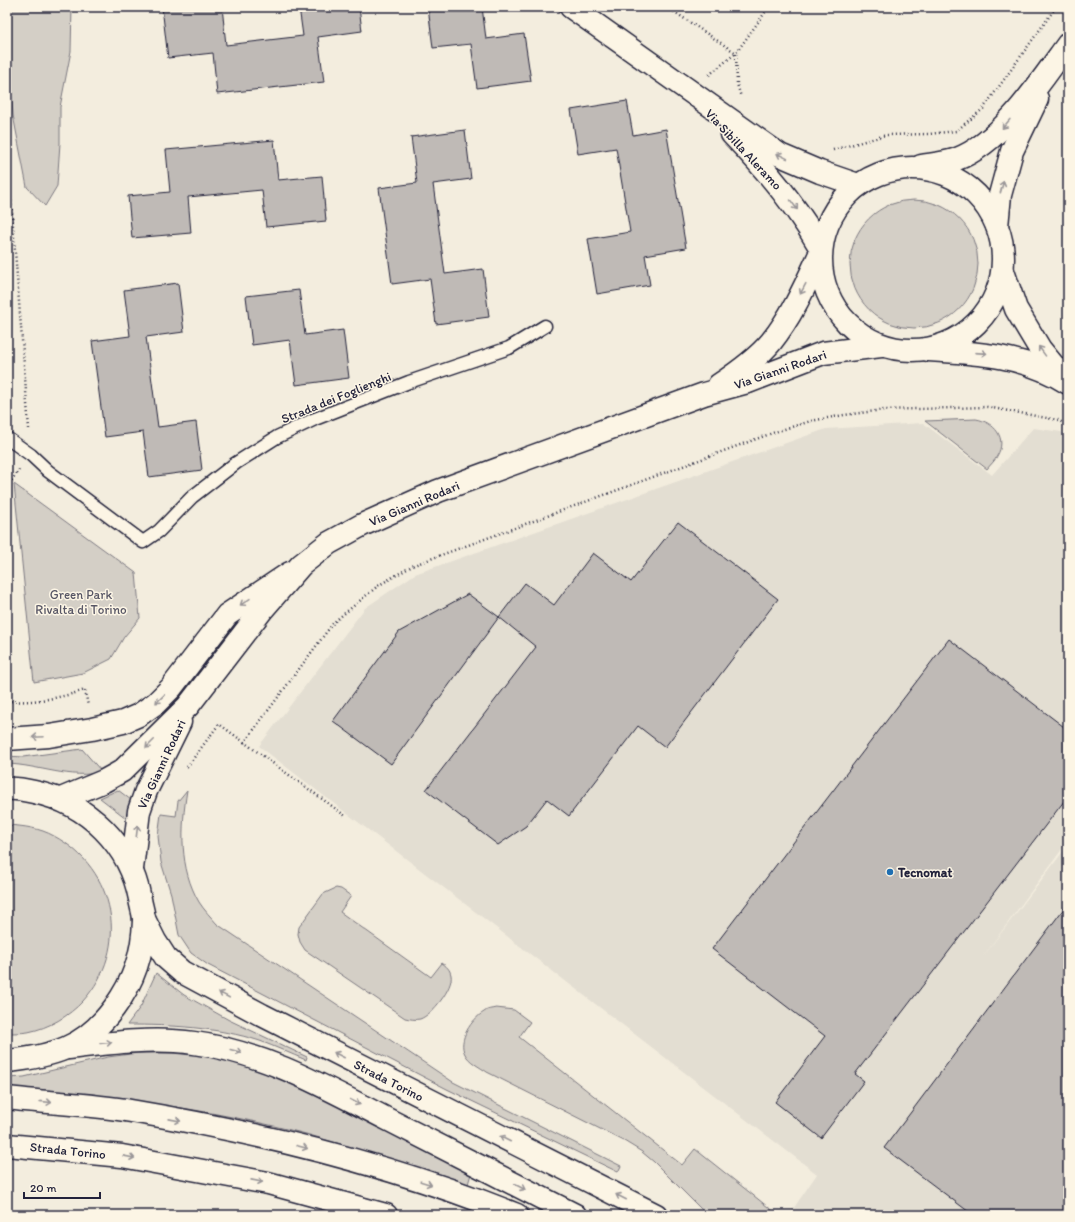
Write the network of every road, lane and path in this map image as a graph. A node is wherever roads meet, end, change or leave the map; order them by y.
1 (571, 7) edge
2 (667, 7) edge
3 (769, 7) edge
4 (1056, 7) edge
5 (1062, 52) edge
6 (736, 53) junction
7 (692, 94) junction
8 (743, 101) dead end
9 (827, 148) dead end
10 (7, 149) edge
11 (913, 168) junction
12 (858, 185) junction
13 (997, 226) junction
14 (820, 250) junction
15 (1003, 271) junction
16 (545, 326) dead end
17 (881, 346) junction
18 (928, 350) junction
19 (1067, 382) edge
20 (704, 394) junction
21 (1068, 426) edge
22 (7, 438) edge
23 (31, 455) junction
24 (301, 565) junction
25 (188, 706) junction
26 (7, 739) edge
27 (7, 789) edge
28 (61, 799) junction
29 (347, 818) dead end
30 (132, 869) junction
31 (144, 919) junction
32 (68, 1048) junction
33 (7, 1061) edge
34 (7, 1098) edge
35 (7, 1144) edge
36 (386, 1215) edge
37 (517, 1215) edge
38 (575, 1215) edge
39 (656, 1215) edge

1 - 7 street, Via Sibilla Aleramo
2 - 6 path
3 - 6 path
4 - 9 path
5 -> 11 street
13 -> 5 street
6 - 7 path
6 - 8 path
12 -> 7 street, Via Sibilla Aleramo
7 -> 14 street, Via Sibilla Aleramo
10 - 23 path
11 - 12 street
11 - 13 street
12 - 14 street
13 - 15 street
14 - 17 street
14 -> 20 street, Via Gianni Rodari
15 - 18 street
19 -> 15 street
16 - 23 lane, Strada dei Foglienghi
17 - 18 street
17 - 20 street, Via Gianni Rodari
18 -> 19 street
20 - 24 street, Via Gianni Rodari
21 - 29 path
22 - 23 lane, Strada dei Foglienghi
24 - 25 street, Via Gianni Rodari
24 -> 26 street
25 -> 28 street, Via Gianni Rodari
30 -> 25 street, Via Gianni Rodari
27 - 28 street
28 - 30 street
30 - 31 street
31 - 32 street
39 -> 31 street, Strada Torino
32 - 33 street
32 -> 38 street
34 -> 37 street
35 -> 36 street, Strada Torino

